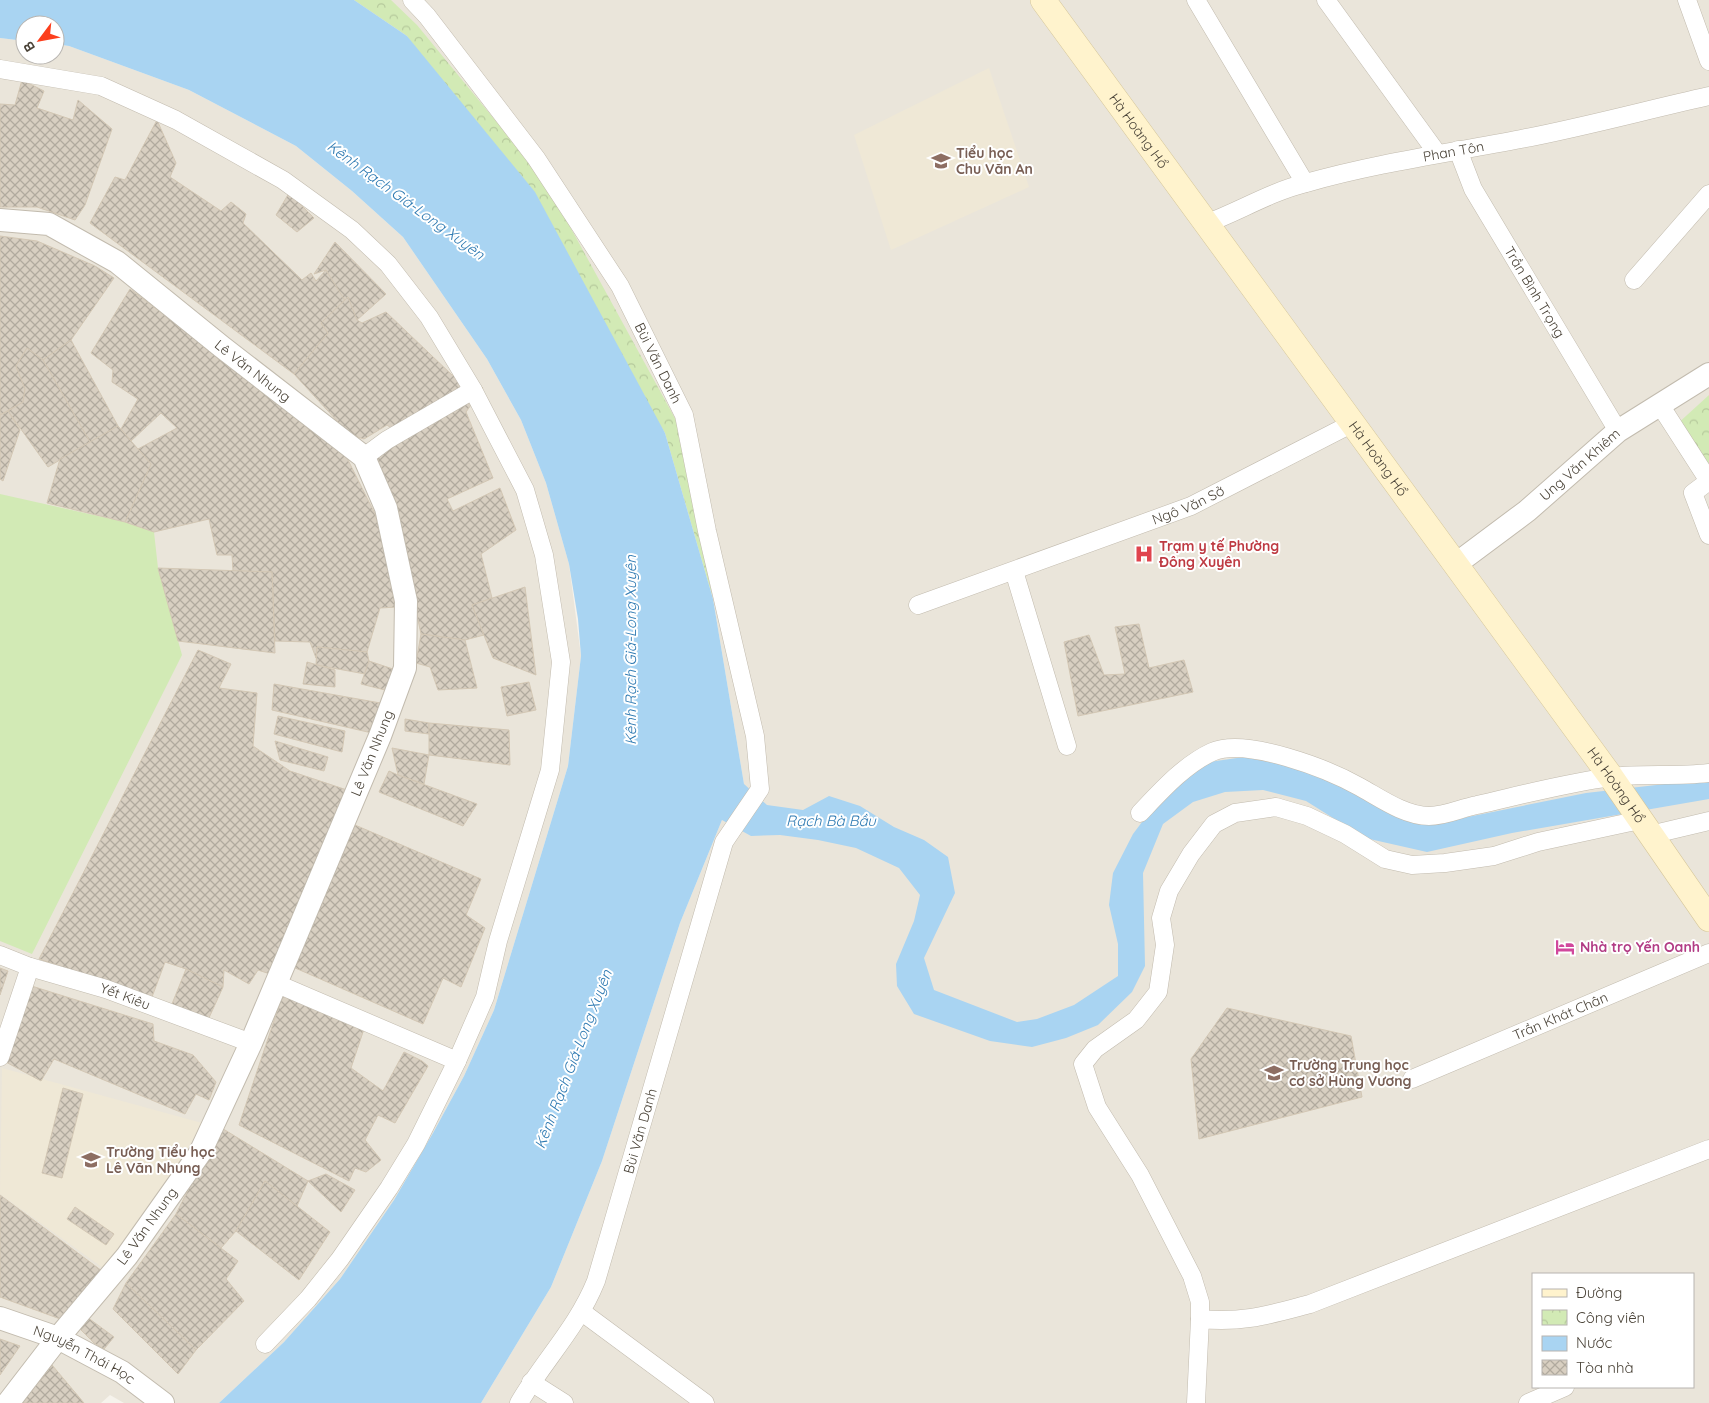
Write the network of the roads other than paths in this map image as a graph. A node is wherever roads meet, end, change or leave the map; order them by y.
1 (412, 0) edge
2 (1043, 0) edge
3 (1196, 0) edge
4 (1326, 0) edge
5 (1687, 0) edge
6 (1709, 61) edge
7 (0, 69) edge
8 (1709, 96) edge
9 (1458, 150) junction
10 (1437, 153) junction
11 (1306, 183) junction
12 (1709, 194) edge
13 (0, 220) edge
14 (1205, 224) junction
15 (1634, 280) dead end
16 (1709, 374) edge
17 (473, 390) junction
18 (1660, 405) junction
19 (1353, 423) junction
20 (1618, 431) junction
21 (364, 457) junction
22 (1709, 481) edge
23 (1709, 535) edge
24 (1456, 564) junction
25 (1014, 571) junction
26 (918, 605) dead end
27 (1067, 746) dead end
28 (1709, 773) edge
29 (1613, 779) junction
30 (1140, 813) dead end
31 (1709, 821) edge
32 (1643, 824) junction
33 (1709, 919) edge
34 (1709, 954) edge
35 (0, 955) edge
36 (30, 967) junction
37 (275, 983) junction
38 (250, 1043) junction
39 (0, 1057) edge
40 (457, 1061) junction
41 (1412, 1079) dead end
42 (1709, 1149) edge
43 (580, 1316) junction
44 (0, 1318) edge
45 (1200, 1319) junction
46 (58, 1338) junction
47 (265, 1344) dead end
48 (533, 1380) junction
49 (1562, 1388) edge
50 (8, 1403) edge
51 (163, 1403) edge
52 (520, 1403) edge
53 (564, 1403) edge
54 (705, 1403) edge
55 (1196, 1403) edge
56 (1528, 1403) edge

1 - 43 street, Bùi Văn Danh
2 - 14 main road, Hà Hoàng Hổ
3 - 11 street
4 - 10 street
5 - 6 street
7 - 17 street
8 - 9 street, Phan Tôn
9 - 10 street, Phan Tôn
9 - 20 street, Trần Bình Trọng
10 - 11 street, Phan Tôn
11 - 14 street, Phan Tôn
12 - 15 street
13 - 21 street, Lê Văn Nhung
14 - 19 main road, Hà Hoàng Hổ
16 - 18 street, Ung Văn Khiêm
17 - 21 street
17 - 40 street
18 - 20 street, Ung Văn Khiêm
18 - 22 street
19 - 24 main road, Hà Hoàng Hổ
19 - 25 street, Ngô Văn Sở
20 - 24 street, Ung Văn Khiêm
21 - 37 street, Lê Văn Nhung
22 - 23 street
24 - 29 main road, Hà Hoàng Hổ
25 - 26 street, Ngô Văn Sở
25 - 27 street
28 - 29 street
29 - 30 street
29 - 32 main road, Hà Hoàng Hổ
31 - 32 street
32 - 33 main road, Hà Hoàng Hổ
32 - 45 street
34 - 41 street, Trần Khát Chân
35 - 36 street, Yết Kiêu
36 - 38 street, Yết Kiêu
36 - 39 street
37 - 38 street, Lê Văn Nhung
37 - 40 street
38 - 46 street, Lê Văn Nhung
40 - 47 street
42 - 45 street
43 - 48 street, Bùi Văn Danh
43 - 54 street
44 - 46 street, Nguyễn Thái Học
45 - 55 street
46 - 50 street, Lê Văn Nhung
46 - 51 street, Nguyễn Thái Học
48 - 52 street, Bùi Văn Danh
48 - 53 street
49 - 56 street

